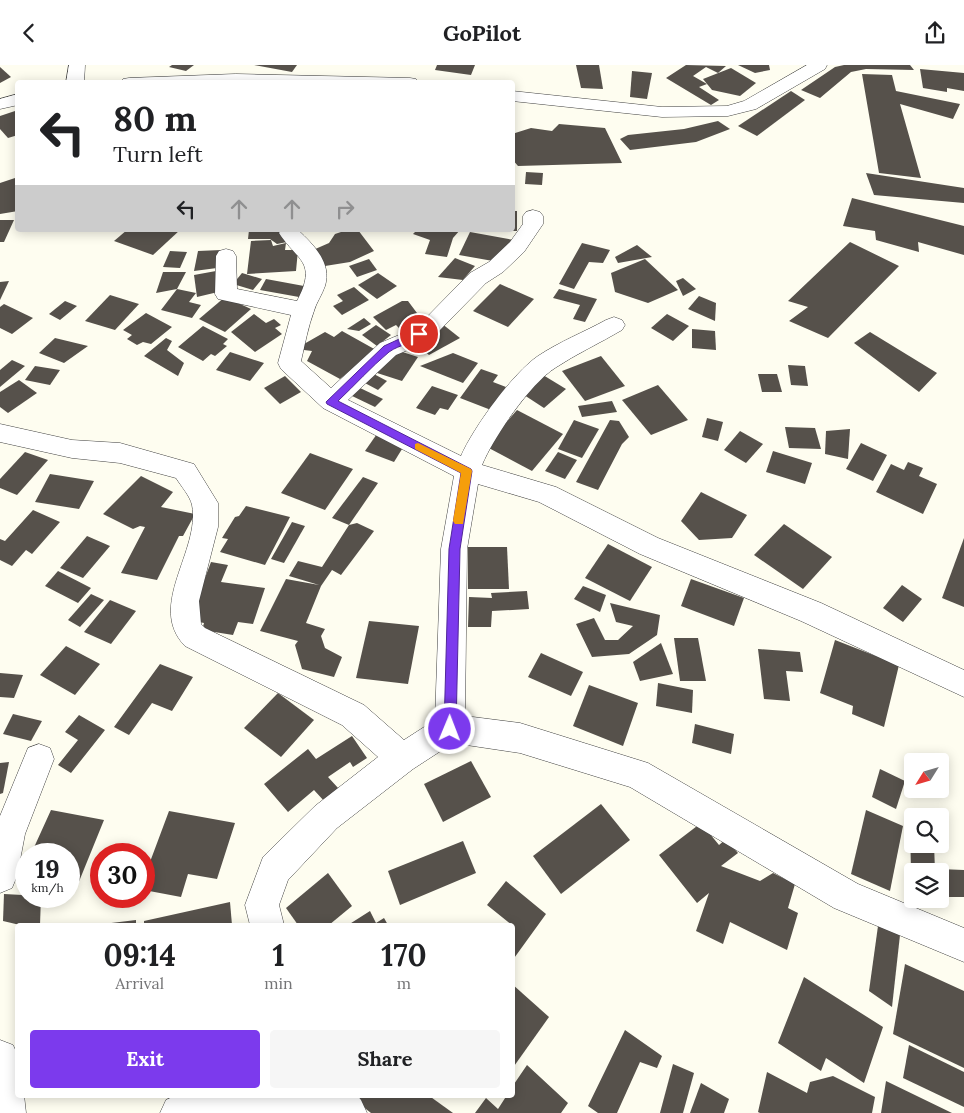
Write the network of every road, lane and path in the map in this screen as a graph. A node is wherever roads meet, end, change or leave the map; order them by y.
1 (77, 65) edge
2 (247, 65) edge
3 (819, 65) edge
4 (236, 79) junction
5 (75, 80) edge
6 (209, 80) edge
7 (280, 80) edge
8 (515, 96) edge
9 (15, 100) edge
10 (0, 104) edge
11 (533, 215) dead end
12 (290, 233) dead end
13 (226, 256) dead end
14 (303, 310) junction
15 (614, 325) dead end
16 (330, 402) junction
17 (0, 433) edge
18 (467, 471) junction
19 (964, 684) edge
20 (450, 729) junction
21 (402, 758) junction
22 (39, 759) dead end
23 (0, 875) edge
24 (266, 923) edge
25 (964, 945) edge
26 (0, 1058) edge
27 (305, 1098) edge
28 (333, 1098) edge
29 (7, 1113) edge
30 (178, 1113) edge
31 (348, 1113) edge

1 - 5 street
2 - 4 street
3 - 8 street
4 - 6 street
4 - 7 street
9 - 10 street
11 - 16 street
12 - 14 street
13 - 14 street
14 - 16 street
15 - 18 street
16 - 18 street
17 - 21 street
18 - 19 street
18 - 20 street
20 - 21 street
20 - 25 street
21 - 24 street
22 - 23 street
26 - 29 street
27 - 30 street
28 - 31 street

